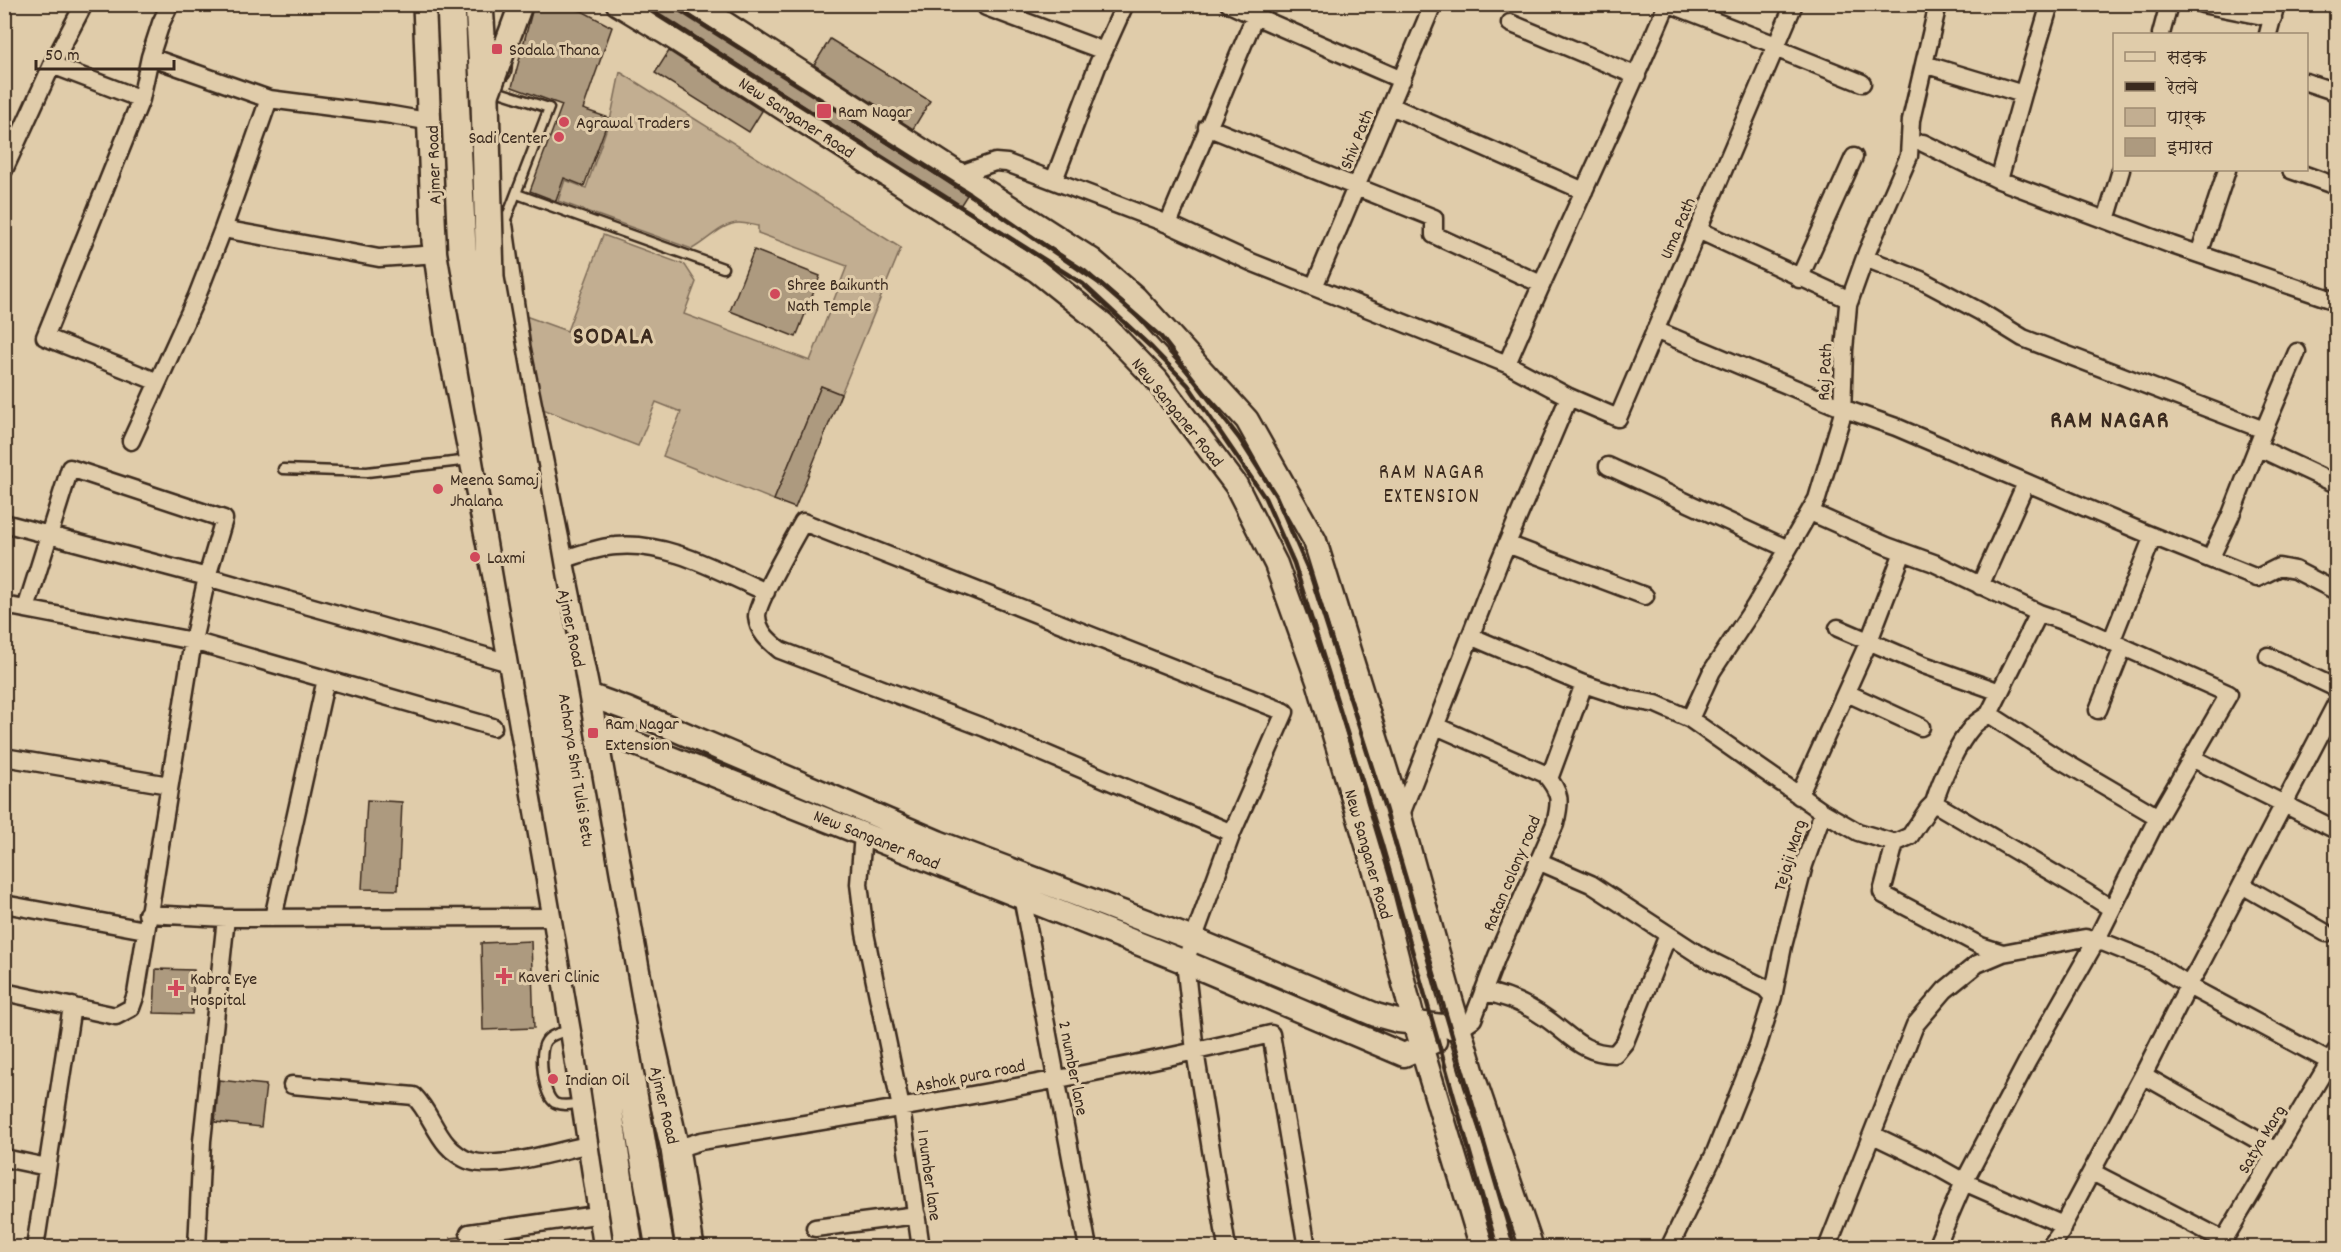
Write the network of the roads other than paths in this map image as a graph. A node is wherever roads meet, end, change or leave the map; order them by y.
1 (84, 4) edge
2 (170, 4) edge
3 (427, 4) edge
4 (451, 4) edge
5 (479, 4) edge
6 (499, 4) edge
7 (521, 4) edge
8 (618, 4) edge
9 (695, 4) edge
10 (1125, 4) edge
11 (1229, 4) edge
12 (1433, 4) edge
13 (1668, 4) edge
14 (1794, 4) edge
15 (1938, 4) edge
16 (2050, 4) edge
17 (2169, 4) edge
18 (2202, 4) edge
19 (987, 6) dead end
20 (1255, 16) junction
21 (2272, 19) edge
22 (1510, 23) dead end
23 (2161, 33) edge
24 (1776, 46) junction
25 (1104, 51) junction
26 (150, 57) junction
27 (1924, 64) junction
28 (52, 65) junction
29 (1637, 76) junction
30 (1402, 80) junction
31 (2308, 82) edge
32 (1862, 83) dead end
33 (2337, 92) edge
34 (2023, 94) junction
35 (491, 95) junction
36 (141, 99) junction
37 (269, 99) junction
38 (1391, 106) junction
39 (432, 122) junction
40 (1207, 127) junction
41 (1923, 143) dead end
42 (1854, 157) dead end
43 (4, 170) edge
44 (2121, 171) edge
45 (2227, 171) edge
46 (2294, 171) edge
47 (960, 174) junction
48 (1054, 180) junction
49 (1999, 180) junction
50 (1358, 186) junction
51 (2337, 186) edge
52 (1584, 191) junction
53 (516, 194) junction
54 (2106, 220) junction
55 (1168, 224) junction
56 (223, 229) junction
57 (1698, 230) junction
58 (499, 237) junction
59 (2199, 254) junction
60 (438, 255) junction
61 (1865, 258) junction
62 (723, 268) dead end
63 (1799, 279) junction
64 (1541, 284) junction
65 (1314, 288) junction
66 (1850, 300) junction
67 (2337, 301) edge
68 (1655, 330) junction
69 (2297, 352) dead end
70 (1507, 364) junction
71 (158, 382) junction
72 (1569, 397) junction
73 (1842, 408) junction
74 (2264, 430) junction
75 (131, 441) dead end
76 (2257, 447) junction
77 (474, 459) junction
78 (1608, 466) dead end
79 (283, 469) dead end
80 (2026, 483) junction
81 (2337, 484) edge
82 (1810, 512) junction
83 (4, 523) edge
84 (51, 534) junction
85 (2153, 536) junction
86 (1507, 544) junction
87 (1788, 549) junction
88 (1903, 552) junction
89 (2211, 559) junction
90 (558, 561) junction
91 (207, 577) junction
92 (1980, 586) junction
93 (2337, 591) edge
94 (766, 592) junction
95 (1645, 596) dead end
96 (4, 605) edge
97 (26, 609) junction
98 (2039, 612) junction
99 (1838, 628) dead end
100 (1470, 636) junction
101 (192, 641) junction
102 (1869, 641) junction
103 (2117, 644) junction
104 (2268, 656) dead end
105 (513, 664) junction
106 (326, 679) junction
107 (1584, 684) junction
108 (2337, 688) edge
109 (2000, 692) junction
110 (1846, 693) junction
111 (518, 694) junction
112 (586, 694) junction
113 (2337, 704) edge
114 (2098, 710) dead end
115 (1989, 714) junction
116 (1690, 719) junction
117 (1436, 726) junction
118 (493, 727) dead end
119 (1922, 727) dead end
120 (593, 733) junction
121 (525, 737) junction
122 (4, 757) edge
123 (2192, 758) junction
124 (1549, 779) junction
125 (169, 785) junction
126 (1799, 796) junction
127 (1934, 803) junction
128 (2284, 806) junction
129 (1823, 812) junction
130 (1400, 817) junction
131 (2158, 817) junction
132 (2337, 830) edge
133 (1232, 833) junction
134 (863, 834) junction
135 (1895, 843) junction
136 (1538, 861) junction
137 (2242, 885) junction
138 (1022, 896) junction
139 (4, 904) edge
140 (2112, 909) junction
141 (557, 917) junction
142 (226, 918) junction
143 (273, 918) junction
144 (146, 922) junction
145 (2326, 933) dead end
146 (1668, 935) junction
147 (1193, 939) junction
148 (2096, 940) junction
149 (2003, 953) junction
150 (1185, 962) junction
151 (2188, 984) junction
152 (4, 992) edge
153 (1483, 992) junction
154 (1773, 997) junction
155 (72, 1006) junction
156 (1414, 1023) junction
157 (1460, 1028) junction
158 (575, 1029) junction
159 (1421, 1047) junction
160 (1195, 1051) junction
161 (2334, 1059) edge
162 (2143, 1075) junction
163 (1056, 1078) junction
164 (292, 1085) dead end
165 (586, 1102) junction
166 (901, 1108) junction
167 (1873, 1135) junction
168 (592, 1144) junction
169 (675, 1149) junction
170 (2277, 1151) junction
171 (4, 1158) edge
172 (47, 1167) junction
173 (2092, 1172) junction
174 (1964, 1182) junction
175 (603, 1214) junction
176 (917, 1215) junction
177 (2063, 1225) junction
178 (815, 1228) dead end
179 (469, 1233) dead end
180 (1939, 1240) dead end
181 (2222, 1244) edge
182 (35, 1248) edge
183 (197, 1248) edge
184 (608, 1248) edge
185 (629, 1248) edge
186 (660, 1248) edge
187 (690, 1248) edge
188 (921, 1248) edge
189 (1088, 1248) edge
190 (1227, 1248) edge
191 (1307, 1248) edge
192 (1482, 1248) edge
193 (1532, 1248) edge
194 (1669, 1248) edge
195 (1827, 1248) edge
196 (2049, 1248) edge

1 - 28 street
2 - 26 street
3 - 39 highway, Ajmer Road
4 - 185 highway, Acharya Shri Tulsi Setu, bridge
5 - 35 highway, Acharya Shri Tulsi Setu, bridge
6 - 35 highway, Ajmer Road
7 - 35 main road, bridge
8 - 156 main road, New Sanganer Road
9 - 47 main road
10 - 25 street
11 - 20 street
12 - 30 street, Shiv Path
13 - 24 street
13 - 29 street
14 - 24 street, Uma Path
15 - 27 street, Raj Path
16 - 34 street
17 - 23 street
18 - 21 street
19 - 25 street
20 - 30 street
20 - 40 street
22 - 29 street
24 - 32 street
24 - 57 street, Uma Path
25 - 48 street
26 - 36 street
26 - 37 street
27 - 34 street
27 - 61 street, Raj Path
28 - 36 street
28 - 43 street
29 - 52 street
30 - 38 street, Shiv Path
31 - 33 street
34 - 49 street
35 - 53 lane
35 - 58 highway, Ajmer Road
35 - 186 highway, Acharya Shri Tulsi Setu, bridge
36 - 71 street
37 - 39 street
37 - 56 street
38 - 50 street, Shiv Path
38 - 52 street
39 - 60 highway, Ajmer Road
40 - 50 street
40 - 55 street
41 - 49 street
42 - 63 street
44 - 54 street
45 - 59 street
46 - 51 street
47 - 48 street
47 - 130 main road
48 - 55 street
49 - 54 street
50 - 64 street
50 - 65 street, Shiv Path
52 - 64 street
53 - 58 lane
53 - 62 lane
54 - 59 street
55 - 65 street
56 - 60 street
56 - 71 street
57 - 63 street
57 - 68 street, Uma Path
58 - 90 highway, Ajmer Road
59 - 67 street
60 - 77 highway, Ajmer Road
61 - 66 street, Raj Path
61 - 74 street
63 - 66 street
64 - 70 street
65 - 70 street
66 - 73 street, Raj Path
68 - 72 street, Uma Path
68 - 73 street
69 - 74 street
70 - 72 street
71 - 75 street
72 - 86 street
73 - 80 street
73 - 82 street, Raj Path
74 - 76 street
76 - 81 street
76 - 89 street
77 - 79 lane
77 - 105 highway, Ajmer Road
78 - 87 street
80 - 85 street
80 - 92 street
82 - 87 street, Raj Path
82 - 88 street
83 - 84 street
84 - 91 street
84 - 91 street
84 - 97 street
85 - 89 street
85 - 103 street
86 - 95 street
86 - 100 street
87 - 116 street, Raj Path
88 - 92 street
88 - 102 street
89 - 93 street
90 - 94 street
90 - 112 highway, Ajmer Road
91 - 101 street
91 - 105 street
92 - 98 street
94 - 133 street
94 - 133 street
96 - 97 street
97 - 101 street
98 - 103 street
98 - 109 street
99 - 102 street
100 - 107 street, Tejaji Marg
100 - 117 street
101 - 106 street
101 - 125 street
102 - 109 street
102 - 110 street
103 - 114 street
103 - 123 street
104 - 108 street
105 - 111 highway, Ajmer Road
106 - 118 street
106 - 143 street
107 - 116 street, Tejaji Marg
107 - 124 street
109 - 115 street
110 - 119 street
110 - 126 street
111 - 112 main road, New Sanganer Road
111 - 121 highway, Ajmer Road
112 - 120 highway, Ajmer Road
112 - 147 main road, New Sanganer Road
113 - 128 street
115 - 127 street
115 - 131 street
116 - 126 street, Tejaji Marg
117 - 124 street
117 - 130 street
120 - 121 main road, New Sanganer Road
120 - 134 main road, New Sanganer Road
120 - 169 highway, Ajmer Road
121 - 141 highway, Ajmer Road
122 - 125 street
123 - 128 street
123 - 131 street
124 - 136 street, Ratan colony road
125 - 144 street
126 - 129 street, Tejaji Marg
127 - 135 street
127 - 140 street
128 - 132 street
128 - 137 street
129 - 135 street
129 - 154 street, Tejaji Marg
130 - 157 main road
131 - 140 street
133 - 147 street
134 - 138 main road, New Sanganer Road
134 - 166 street, 1 number lane
135 - 149 street
136 - 146 street
136 - 153 street, Ratan colony road
137 - 145 street
137 - 151 street
138 - 150 main road, New Sanganer Road
138 - 163 street, 2 number lane
139 - 144 street
140 - 148 street
141 - 143 street
141 - 158 highway, Ajmer Road
142 - 143 street
142 - 144 street
142 - 183 street
144 - 155 street
146 - 153 street
146 - 154 street
147 - 150 street
147 - 156 main road, New Sanganer Road
148 - 149 street
148 - 151 street
148 - 174 street
149 - 167 street
150 - 159 main road, New Sanganer Road
150 - 160 street
151 - 161 street
151 - 162 street
152 - 155 street
153 - 157 street, Ratan colony road
154 - 194 street, Tejaji Marg
155 - 172 street
156 - 157 main road, New Sanganer Road
156 - 159 main road, New Sanganer Road
157 - 159 main road, New Sanganer Road
157 - 193 main road
158 - 165 highway, Ajmer Road
158 - 165 lane
159 - 192 main road, New Sanganer Road
160 - 163 street, Ashok pura road
160 - 190 street
160 - 191 street, Ashok pura road
161 - 170 street, Satya Marg
162 - 170 street
162 - 173 street
163 - 166 street, Ashok pura road
163 - 189 street, 2 number lane
164 - 168 street
165 - 168 highway, Ajmer Road
166 - 169 street, Ashok pura road
166 - 176 street, 1 number lane
167 - 174 street
167 - 195 street
168 - 175 highway, Ajmer Road
169 - 187 highway, Ajmer Road
170 - 181 street, Satya Marg
171 - 172 street
172 - 182 street
173 - 177 street
173 - 181 street
174 - 177 street
174 - 180 street
175 - 179 street
175 - 184 highway, Ajmer Road
176 - 178 street
176 - 188 street, 1 number lane
177 - 196 street

